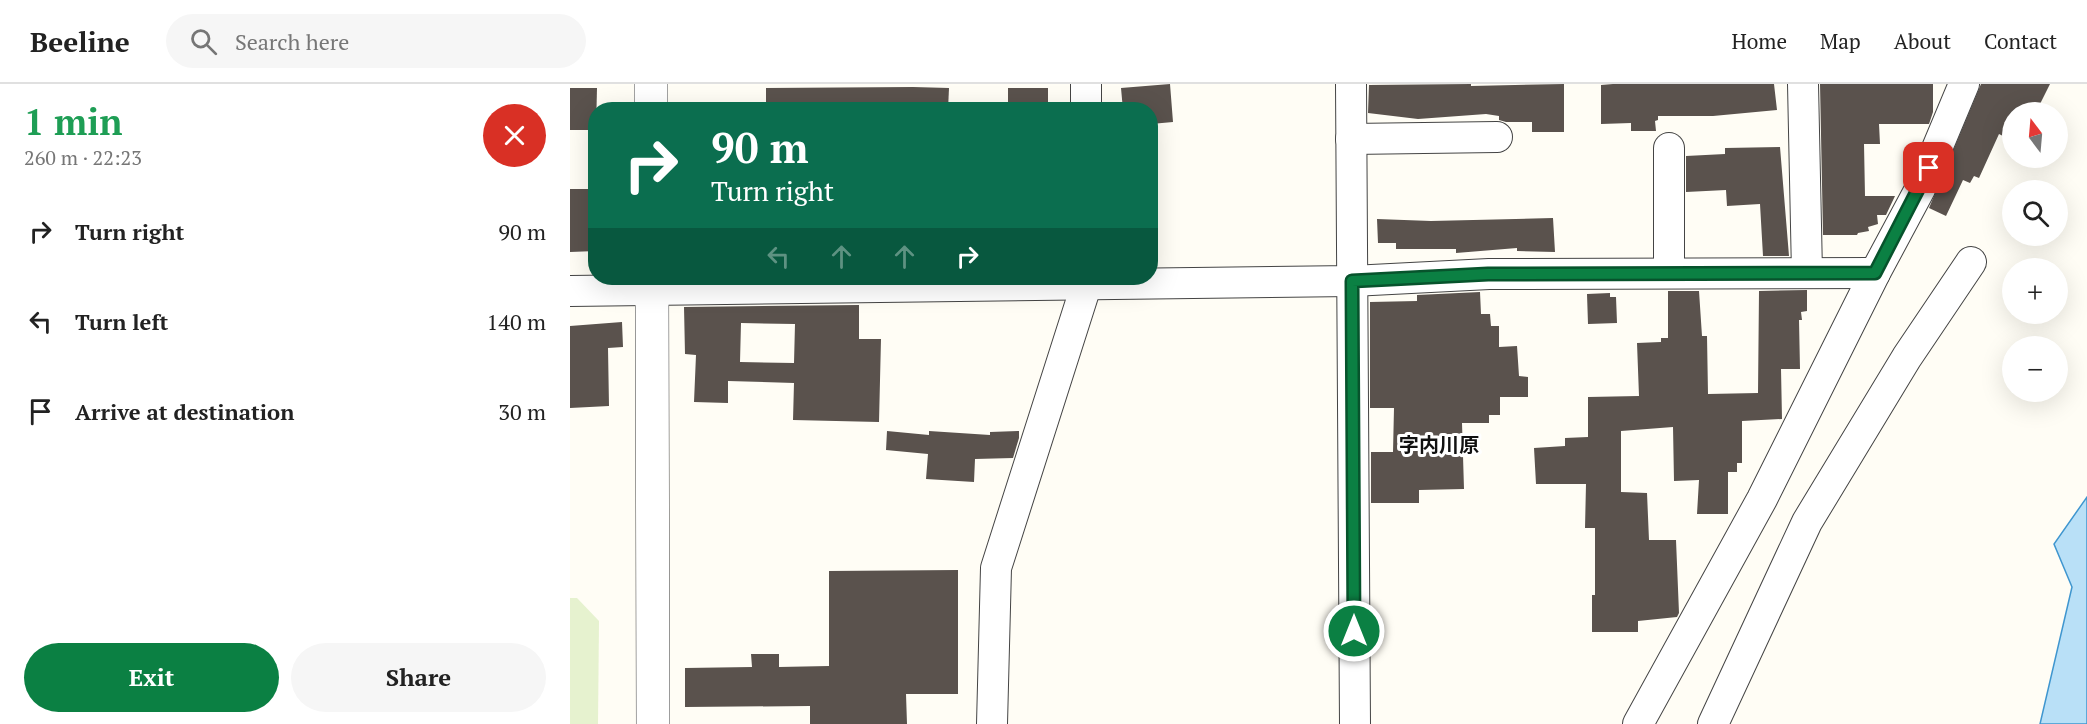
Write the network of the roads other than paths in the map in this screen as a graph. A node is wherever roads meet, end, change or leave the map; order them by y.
1 (651, 84) edge
2 (1086, 84) edge
3 (1351, 84) edge
4 (1803, 84) edge
5 (1964, 84) edge
6 (651, 102) edge
7 (1086, 102) edge
8 (1497, 137) dead end
9 (1351, 139) junction
10 (1670, 148) dead end
11 (1971, 262) dead end
12 (1669, 272) junction
13 (1806, 273) junction
14 (1875, 273) junction
15 (1352, 281) junction
16 (1158, 282) edge
17 (641, 285) edge
18 (653, 285) edge
19 (1085, 285) edge
20 (570, 291) edge
21 (653, 724) edge
22 (992, 724) edge
23 (1355, 724) edge
24 (1638, 724) edge
25 (1713, 724) edge

1 - 6 street
2 - 7 street
3 - 9 street
4 - 13 street
5 - 14 street
8 - 9 street
9 - 15 street
10 - 12 street
11 - 25 street
12 - 13 street
12 - 15 street
13 - 14 street
14 - 24 street
15 - 16 street
15 - 23 street
17 - 20 street
18 - 21 street
19 - 22 street

